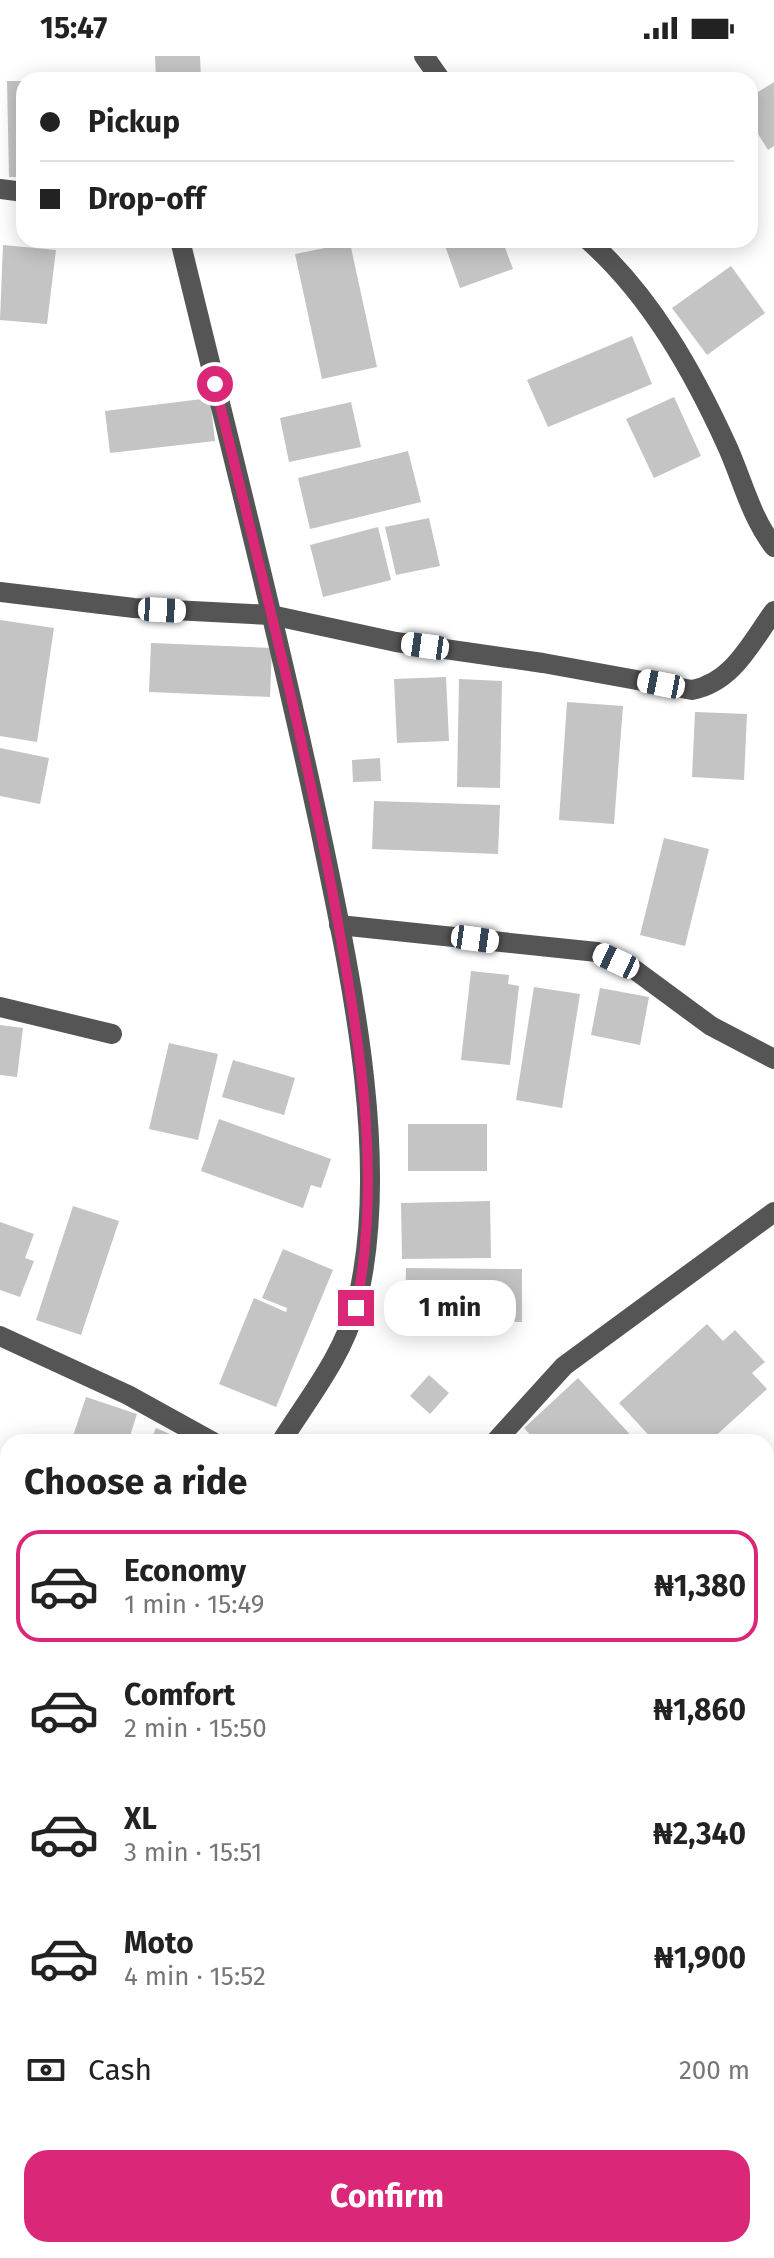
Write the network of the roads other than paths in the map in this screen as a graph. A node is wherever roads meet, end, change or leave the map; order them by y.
1 (182, 248) edge
2 (595, 248) edge
3 (774, 547) edge
4 (0, 592) edge
5 (774, 611) edge
6 (271, 615) junction
7 (339, 925) junction
8 (0, 1007) edge
9 (112, 1034) dead end
10 (774, 1059) edge
11 (774, 1212) edge
12 (0, 1336) edge
13 (199, 1434) edge
14 (286, 1434) edge
15 (502, 1434) edge

1 - 6 street
2 - 3 street
4 - 6 street
5 - 6 street
6 - 7 street
7 - 10 street
7 - 14 street
8 - 9 street
11 - 15 street
12 - 13 street

